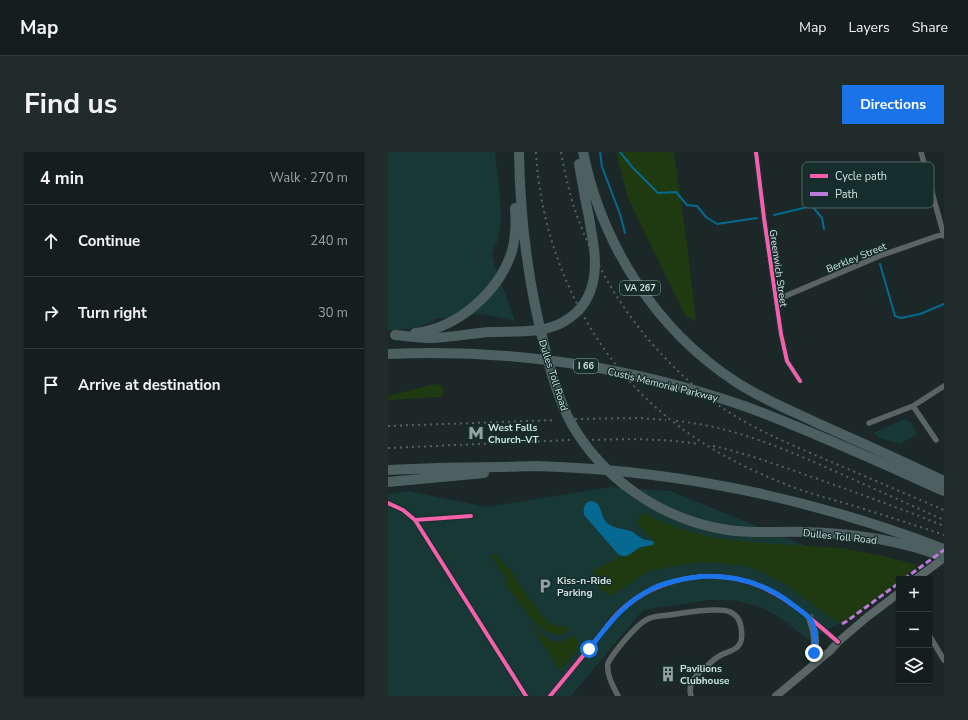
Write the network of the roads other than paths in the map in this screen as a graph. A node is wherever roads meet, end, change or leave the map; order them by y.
1 (519, 152) edge
2 (577, 152) edge
3 (583, 152) edge
4 (756, 152) edge
5 (921, 152) edge
6 (924, 162) edge
7 (519, 163) junction
8 (934, 199) edge
9 (944, 236) edge
10 (776, 300) junction
11 (388, 354) edge
12 (800, 381) dead end
13 (944, 386) edge
14 (913, 406) junction
15 (869, 423) dead end
16 (936, 440) dead end
17 (388, 470) edge
18 (604, 470) junction
19 (944, 481) edge
20 (388, 482) edge
21 (944, 491) edge
22 (944, 549) edge
23 (944, 558) edge
24 (920, 576) edge
25 (896, 596) edge
26 (810, 618) junction
27 (932, 640) edge
28 (838, 642) junction
29 (944, 660) edge
30 (814, 664) junction
31 (550, 696) edge
32 (618, 696) edge
33 (691, 696) edge
34 (776, 696) edge

1 - 7 highway, Dulles Toll Road
2 - 7 highway
3 - 19 highway, VA 267
4 - 10 street, Greenwich Street
5 - 6 street
7 - 23 highway, Dulles Toll Road
8 - 9 street
9 - 10 street, Berkley Street
10 - 12 street, Greenwich Street
11 - 21 highway, Custis Memorial Parkway / I 66
13 - 14 street
14 - 15 street
14 - 16 street
17 - 18 highway
18 - 20 highway
18 - 22 highway
23 - 24 main road
25 - 28 main road
26 - 28 street
26 - 30 main road
26 - 31 street
27 - 29 street
28 - 30 main road
30 - 34 main road
32 - 33 street

